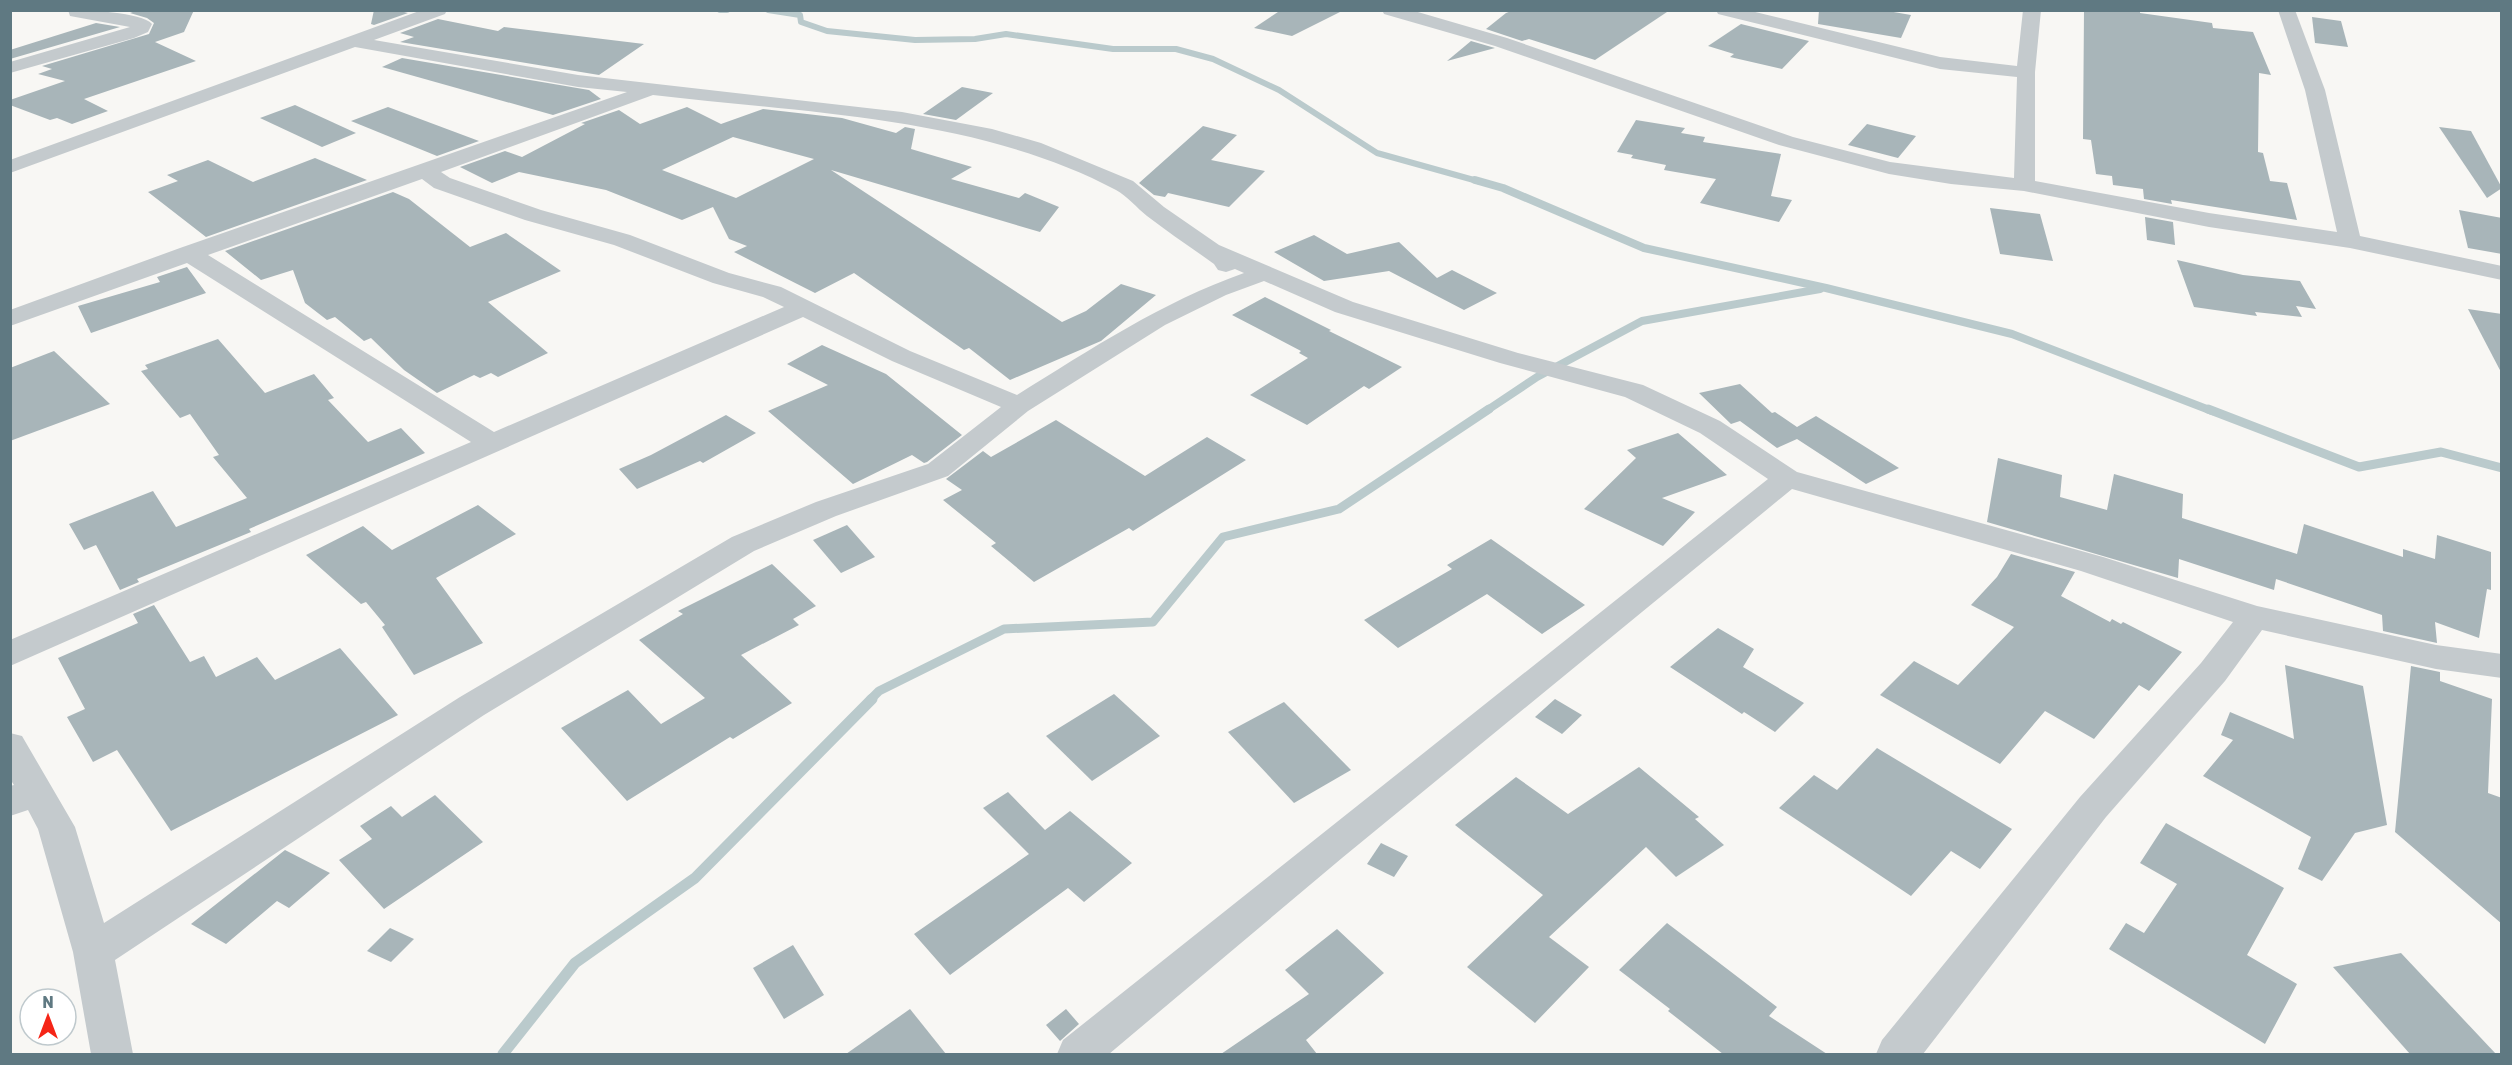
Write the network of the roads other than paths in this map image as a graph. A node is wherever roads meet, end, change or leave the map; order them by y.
1 (439, 10) edge
2 (1390, 10) edge
3 (1724, 10) edge
4 (2032, 10) edge
5 (2286, 10) edge
6 (76, 12) edge
7 (357, 42) junction
8 (10, 68) edge
9 (2026, 72) junction
10 (652, 89) junction
11 (10, 167) edge
12 (426, 172) junction
13 (2024, 185) junction
14 (2350, 241) junction
15 (1214, 250) junction
16 (189, 253) junction
17 (1265, 273) junction
18 (2502, 273) edge
19 (1218, 290) junction
20 (801, 305) junction
21 (10, 319) edge
22 (1019, 405) junction
23 (490, 442) junction
24 (1787, 478) junction
25 (2254, 617) junction
26 (10, 654) edge
27 (2502, 666) edge
28 (10, 746) edge
29 (24, 797) edge
30 (93, 952) junction
31 (112, 1054) edge
32 (1078, 1054) edge
33 (1897, 1054) edge

1 - 7 street
2 - 13 street
3 - 9 street
4 - 9 street
5 - 14 street
6 - 8 street
7 - 10 street
7 - 11 street
9 - 13 street
10 - 12 street
10 - 15 street
12 - 16 street
12 - 20 street
13 - 14 street
14 - 18 street
15 - 17 street
15 - 19 street
16 - 21 street
16 - 23 street
17 - 19 street
17 - 24 street
19 - 22 street
20 - 22 street
20 - 23 street
22 - 30 street
23 - 26 street
24 - 25 street
24 - 32 street
25 - 27 street
25 - 33 street
28 - 29 street
29 - 30 street
30 - 31 street

